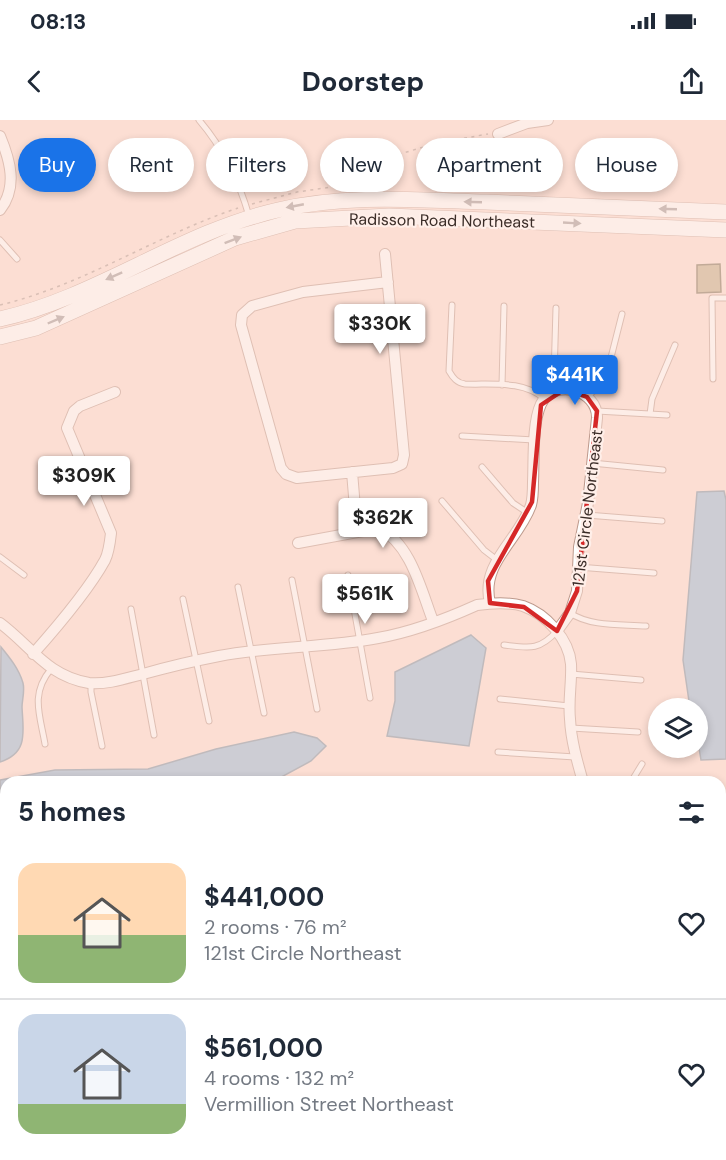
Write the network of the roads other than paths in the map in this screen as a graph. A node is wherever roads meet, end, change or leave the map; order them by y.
1 (199, 120) edge
2 (548, 120) edge
3 (498, 134) dead end
4 (0, 136) edge
5 (0, 210) edge
6 (726, 212) edge
7 (249, 218) junction
8 (726, 230) edge
9 (0, 240) edge
10 (385, 254) dead end
11 (17, 259) dead end
12 (387, 282) junction
13 (726, 298) edge
14 (452, 305) dead end
15 (504, 306) dead end
16 (556, 308) dead end
17 (622, 314) dead end
18 (0, 319) edge
19 (0, 337) edge
20 (675, 345) dead end
21 (713, 379) dead end
22 (502, 385) junction
23 (558, 390) junction
24 (115, 392) dead end
25 (587, 397) junction
26 (544, 399) junction
27 (597, 411) junction
28 (650, 414) junction
29 (667, 415) dead end
30 (462, 436) dead end
31 (536, 440) junction
32 (592, 463) junction
33 (482, 467) dead end
34 (663, 470) dead end
35 (352, 472) junction
36 (442, 501) dead end
37 (528, 513) junction
38 (586, 515) junction
39 (662, 521) dead end
40 (357, 532) junction
41 (298, 543) dead end
42 (0, 557) edge
43 (497, 560) junction
44 (578, 567) junction
45 (654, 573) dead end
46 (24, 575) dead end
47 (348, 575) dead end
48 (292, 580) dead end
49 (238, 587) dead end
50 (183, 599) dead end
51 (490, 603) junction
52 (131, 609) dead end
53 (570, 613) junction
54 (433, 621) junction
55 (0, 622) edge
56 (646, 626) dead end
57 (557, 631) junction
58 (360, 640) junction
59 (305, 645) junction
60 (504, 645) dead end
61 (251, 650) junction
62 (33, 654) junction
63 (196, 660) junction
64 (51, 669) junction
65 (143, 674) junction
66 (571, 674) junction
67 (641, 680) dead end
68 (91, 683) junction
69 (370, 698) dead end
70 (500, 699) dead end
71 (569, 706) junction
72 (317, 709) dead end
73 (264, 713) dead end
74 (209, 721) dead end
75 (571, 728) junction
76 (638, 732) dead end
77 (154, 735) dead end
78 (45, 744) dead end
79 (102, 746) dead end
80 (498, 752) dead end
81 (575, 757) junction
82 (642, 764) dead end
83 (581, 776) edge
84 (635, 776) edge

1 - 7 lane
2 - 3 street
4 - 5 street
6 -> 7 main road, Radisson Road Northeast
7 -> 18 main road, Radisson Road Northeast
19 -> 8 main road, Radisson Road Northeast
9 - 11 lane
10 - 12 street
12 - 35 street
12 - 35 street
13 - 21 lane
14 - 22 lane
15 - 22 lane
16 - 23 lane
17 - 25 lane
20 - 28 lane
22 - 26 lane
23 - 25 street
23 - 26 street
24 - 62 street
25 - 27 street, 121st Circle Northeast
26 - 31 street
27 - 28 lane
27 - 32 street, 121st Circle Northeast
28 - 29 lane
30 - 31 lane
31 - 37 street
32 - 34 lane
32 - 38 street, 121st Circle Northeast
33 - 37 lane
35 - 40 street
36 - 43 lane
37 - 43 street
38 - 39 lane
38 - 44 street, 121st Circle Northeast
40 - 41 street
40 - 54 street
42 - 46 lane
43 - 51 street
44 - 45 lane
44 - 53 street, 121st Circle Northeast
47 - 58 lane
48 - 59 lane
49 - 61 lane
50 - 63 lane
51 - 54 street
51 - 57 street
52 - 65 lane
53 - 56 lane
53 - 57 street, 121st Circle Northeast
54 - 58 street
55 - 62 street
57 - 60 lane
57 - 66 street
58 - 59 street
58 - 69 lane
59 - 61 street
59 - 72 lane
61 - 63 street
61 - 73 lane
62 - 64 street
63 - 65 street
63 - 74 lane
64 - 68 street
64 - 78 lane
65 - 68 street
65 - 77 lane
66 - 67 lane
66 - 71 street
68 - 79 lane
70 - 71 lane
71 - 75 street
75 - 76 lane
75 - 81 street
80 - 81 lane
81 - 83 street
82 - 84 lane

